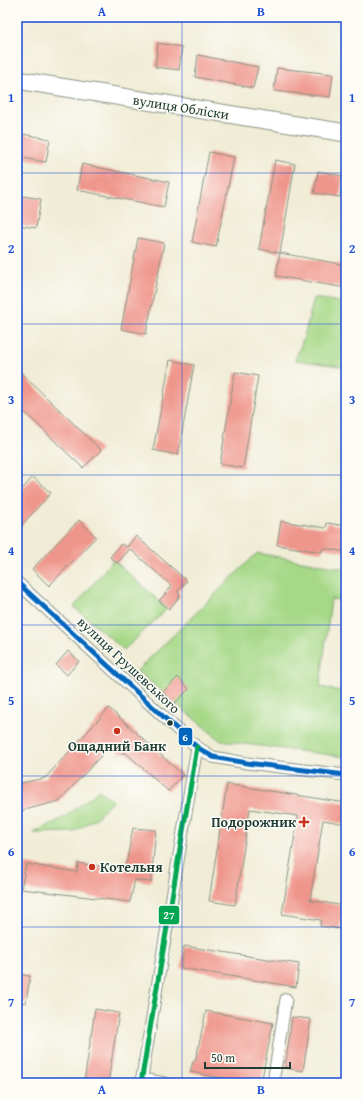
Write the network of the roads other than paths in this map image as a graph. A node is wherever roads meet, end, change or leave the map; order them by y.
1 (17, 80) edge
2 (346, 134) edge
3 (17, 582) edge
4 (197, 747) junction
5 (346, 776) edge
6 (286, 999) dead end
7 (141, 1081) edge
8 (165, 1083) edge
9 (273, 1083) edge

1 - 2 main road, вулиця Обліски
3 - 4 street, вулиця Грушевського
4 - 5 street, вулиця Грушевського
4 - 7 street
6 - 9 street
7 - 8 street

